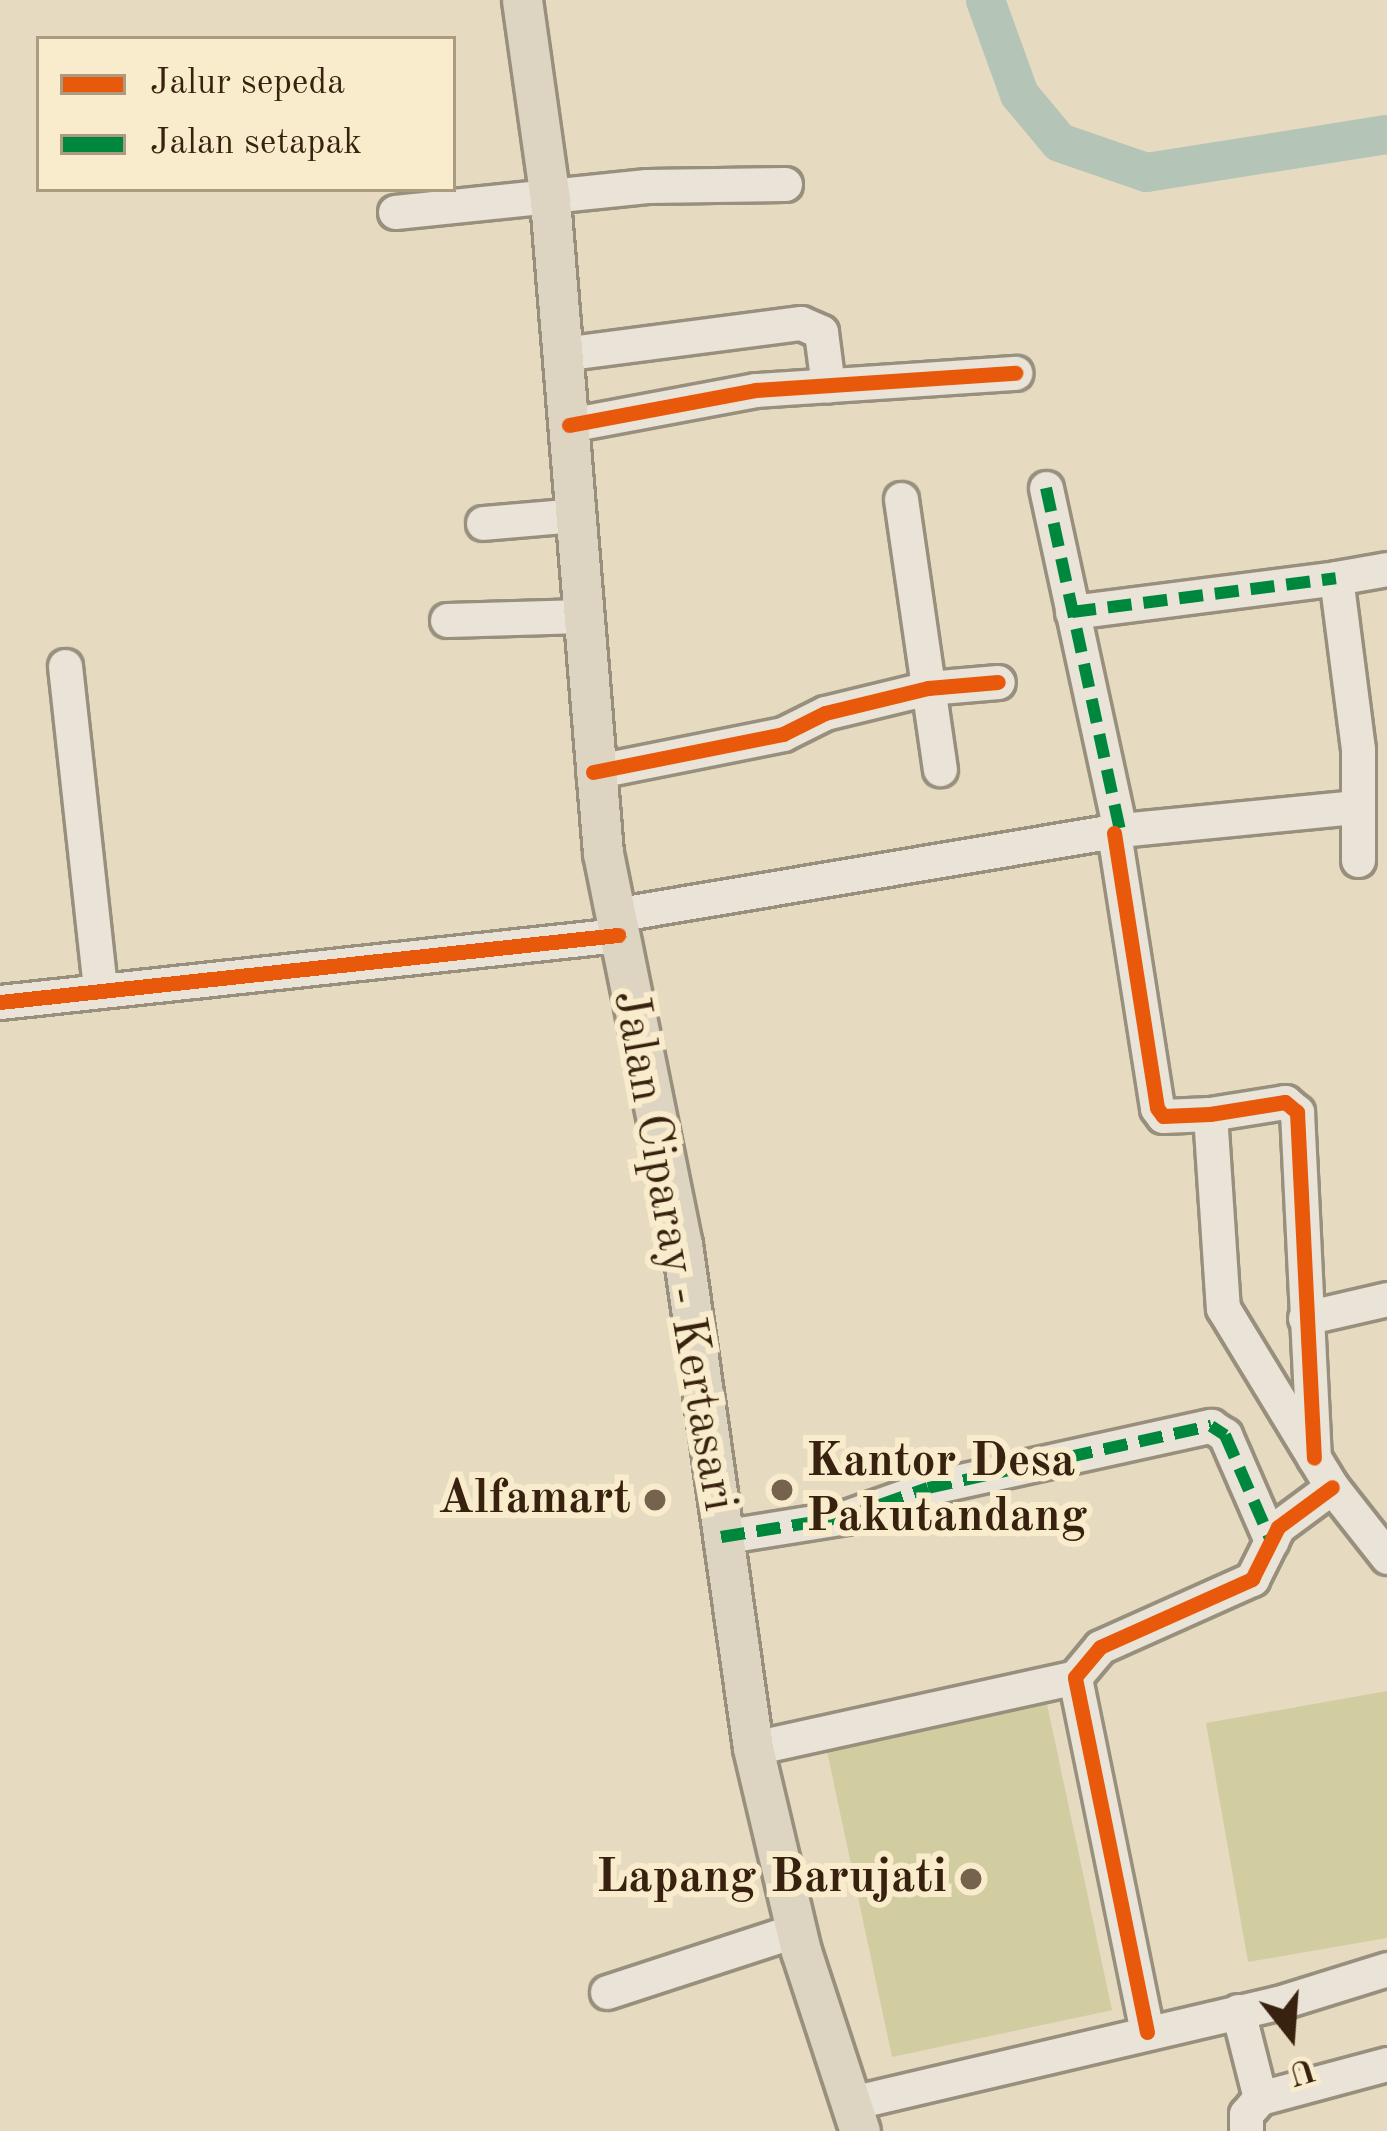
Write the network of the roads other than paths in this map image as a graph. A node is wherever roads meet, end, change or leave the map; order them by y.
1 (522, 0) edge
2 (785, 184) dead end
3 (550, 200) junction
4 (395, 212) dead end
5 (562, 354) junction
6 (1016, 374) dead end
7 (828, 386) junction
8 (568, 424) junction
9 (1046, 488) dead end
10 (901, 499) dead end
11 (576, 515) junction
12 (483, 523) dead end
13 (1387, 569) edge
14 (1336, 578) junction
15 (1072, 612) junction
16 (583, 616) junction
17 (448, 620) dead end
18 (65, 666) dead end
19 (998, 682) dead end
20 (928, 688) junction
21 (940, 769) dead end
22 (593, 772) junction
23 (1353, 807) junction
24 (1117, 832) junction
25 (1358, 860) dead end
26 (616, 925) junction
27 (100, 989) junction
28 (0, 1002) edge
29 (1210, 1114) junction
30 (1387, 1299) edge
31 (1305, 1318) junction
32 (1314, 1458) junction
33 (1332, 1487) junction
34 (721, 1538) junction
35 (1271, 1541) junction
36 (1387, 1557) edge
37 (1075, 1677) junction
38 (753, 1748) junction
39 (797, 1930) junction
40 (1387, 1969) edge
41 (607, 1992) dead end
42 (1238, 2012) junction
43 (1147, 2032) junction
44 (1387, 2065) edge
45 (1260, 2098) junction
46 (856, 2117) edge
47 (1246, 2131) edge

1 - 3 main road, Jalan Ciparay - Kertasari
2 - 3 street
3 - 4 street
3 - 5 main road, Jalan Ciparay - Kertasari
5 - 7 street
5 - 8 main road, Jalan Ciparay - Kertasari
6 - 7 street
7 - 8 street
8 - 11 main road, Jalan Ciparay - Kertasari
9 - 15 street
10 - 20 street
11 - 12 street
11 - 16 main road, Jalan Ciparay - Kertasari
13 - 14 street
14 - 15 street
14 - 23 street
15 - 24 street
16 - 17 street
16 - 22 main road, Jalan Ciparay - Kertasari
18 - 27 street
19 - 20 street
20 - 21 street
20 - 22 street
22 - 26 main road, Jalan Ciparay - Kertasari
23 - 24 street
23 - 25 street
24 - 26 street
24 - 29 street
26 - 27 street
26 - 34 main road, Jalan Ciparay - Kertasari
27 - 28 street
29 - 31 street
29 - 32 street
30 - 31 street
31 - 32 street
32 - 33 street
33 - 35 street
33 - 36 street
34 - 35 street
34 - 38 main road, Jalan Ciparay - Kertasari
35 - 37 street
37 - 38 street
37 - 43 street
38 - 39 main road, Jalan Ciparay - Kertasari
39 - 41 street
39 - 46 main road, Jalan Ciparay - Kertasari
40 - 42 street
42 - 43 street
42 - 45 street
43 - 46 street
44 - 45 street
45 - 47 street

